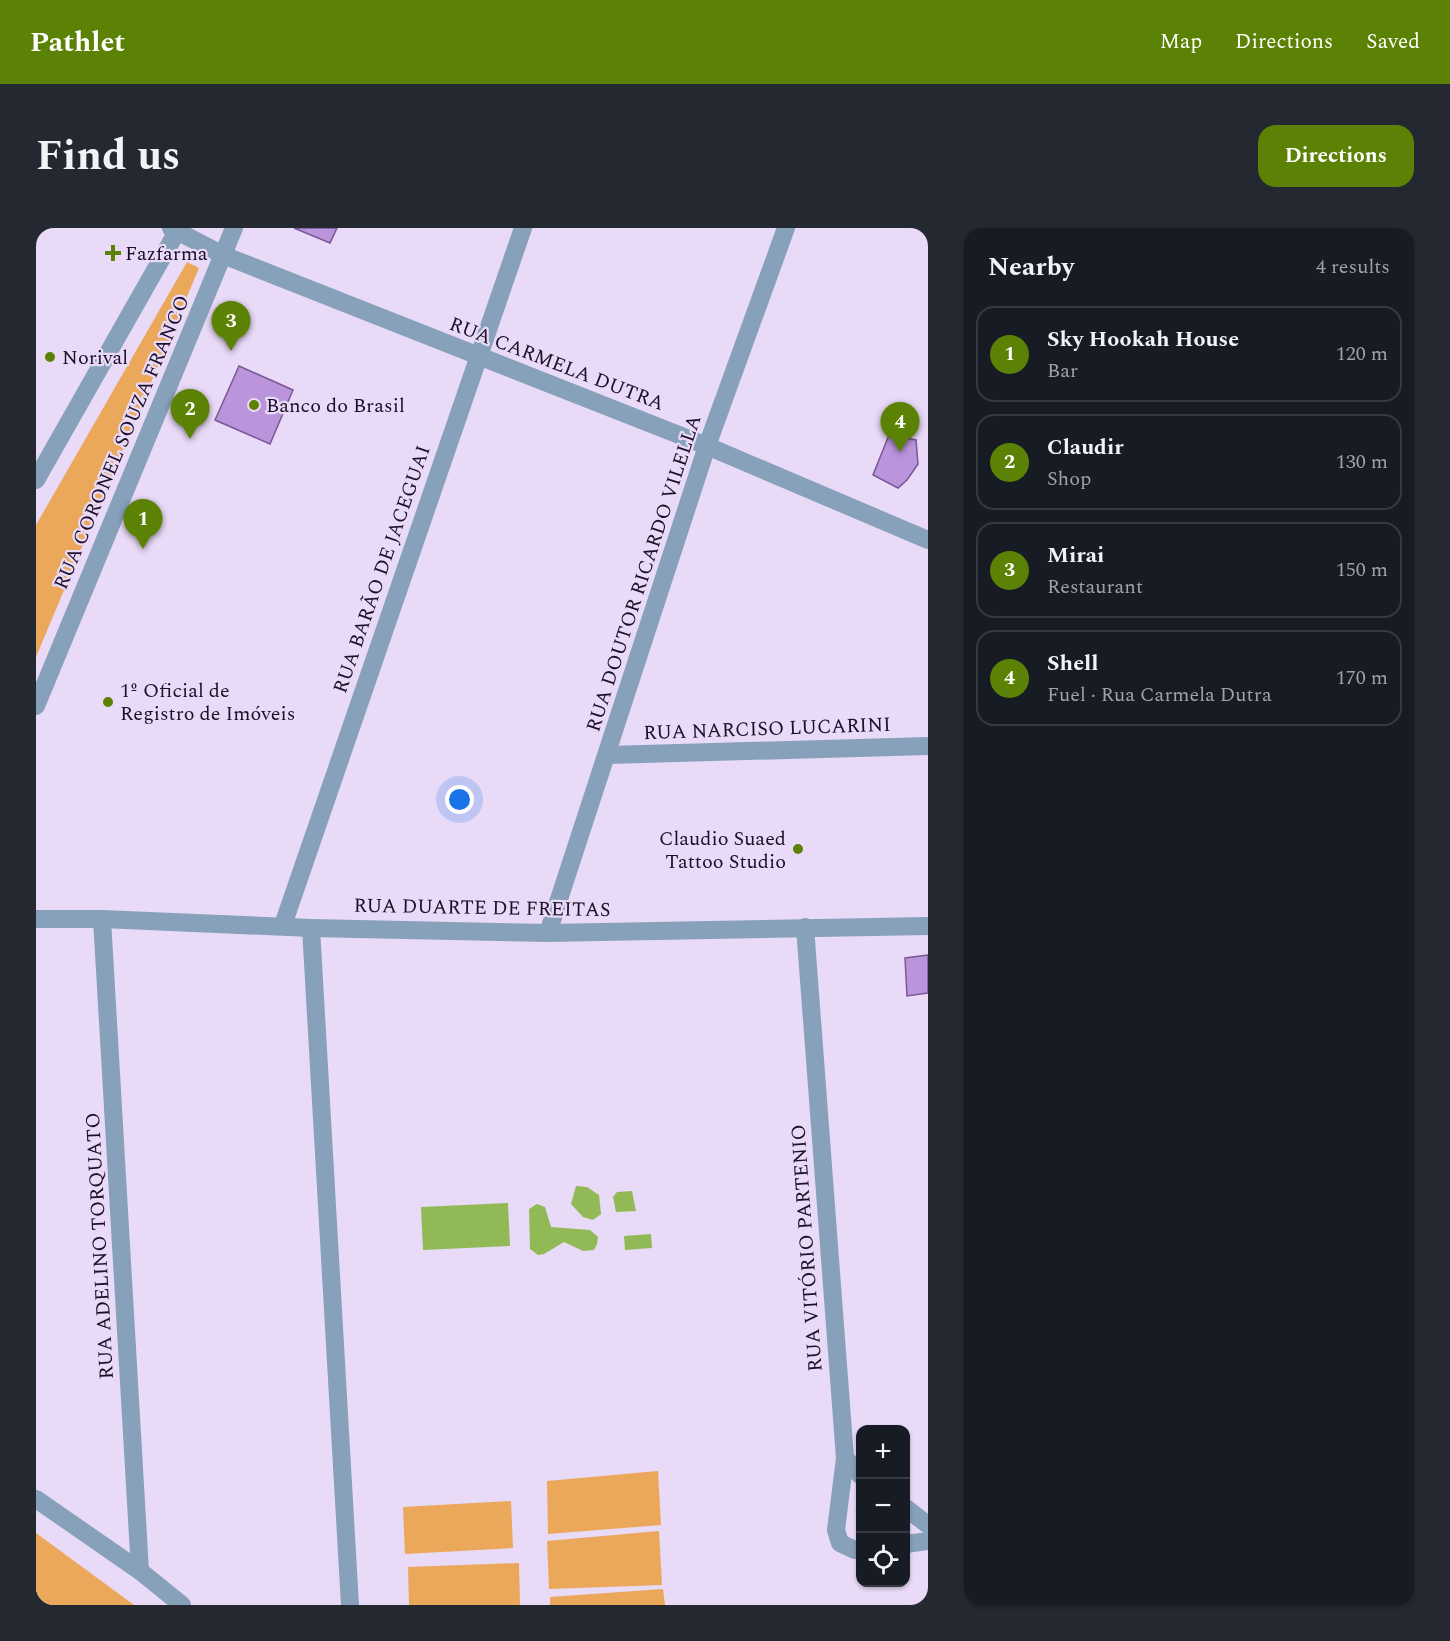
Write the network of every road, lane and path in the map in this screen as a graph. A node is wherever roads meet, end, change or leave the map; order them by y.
1 (234, 228) edge
2 (522, 228) edge
3 (786, 228) edge
4 (176, 229) edge
5 (223, 255) junction
6 (477, 357) junction
7 (706, 446) junction
8 (36, 480) edge
9 (928, 540) edge
10 (36, 706) edge
11 (928, 746) edge
12 (608, 755) junction
13 (36, 919) edge
14 (102, 919) junction
15 (283, 925) junction
16 (928, 926) edge
17 (805, 927) junction
18 (311, 928) junction
19 (548, 933) junction
20 (845, 1458) junction
21 (856, 1470) edge
22 (36, 1499) edge
23 (910, 1511) edge
24 (928, 1525) edge
25 (928, 1541) edge
26 (910, 1543) edge
27 (856, 1550) edge
28 (140, 1571) junction
29 (182, 1605) edge
30 (350, 1605) edge

1 - 5 street, RUA CORONEL SOUZA FRANCO
2 - 6 street, RUA BARÃO DE JACEGUAI
3 - 7 street, RUA DOUTOR RICARDO VILELLA
4 - 5 street, RUA CARMELA DUTRA
4 - 8 street
5 - 6 street, RUA CARMELA DUTRA
5 - 10 street, RUA CORONEL SOUZA FRANCO
6 - 7 street, RUA CARMELA DUTRA
6 - 15 street, RUA BARÃO DE JACEGUAI
7 - 9 street, RUA CARMELA DUTRA
7 - 12 street, RUA DOUTOR RICARDO VILELLA
11 - 12 street, RUA NARCISO LUCARINI
12 - 19 street, RUA DOUTOR RICARDO VILELLA
13 - 14 street, RUA DUARTE DE FREITAS
14 - 15 street, RUA DUARTE DE FREITAS
14 - 28 street, RUA ADELINO TORQUATO
15 - 18 street, RUA DUARTE DE FREITAS
16 - 17 street, RUA DUARTE DE FREITAS
17 - 19 street, RUA DUARTE DE FREITAS
17 - 20 street, RUA VITÓRIO PARTENIO
18 - 19 street, RUA DUARTE DE FREITAS
18 - 30 street
20 - 21 street
20 - 27 street, RUA VITÓRIO PARTENIO
22 - 28 street
23 - 24 street
25 - 26 street
28 - 29 street

